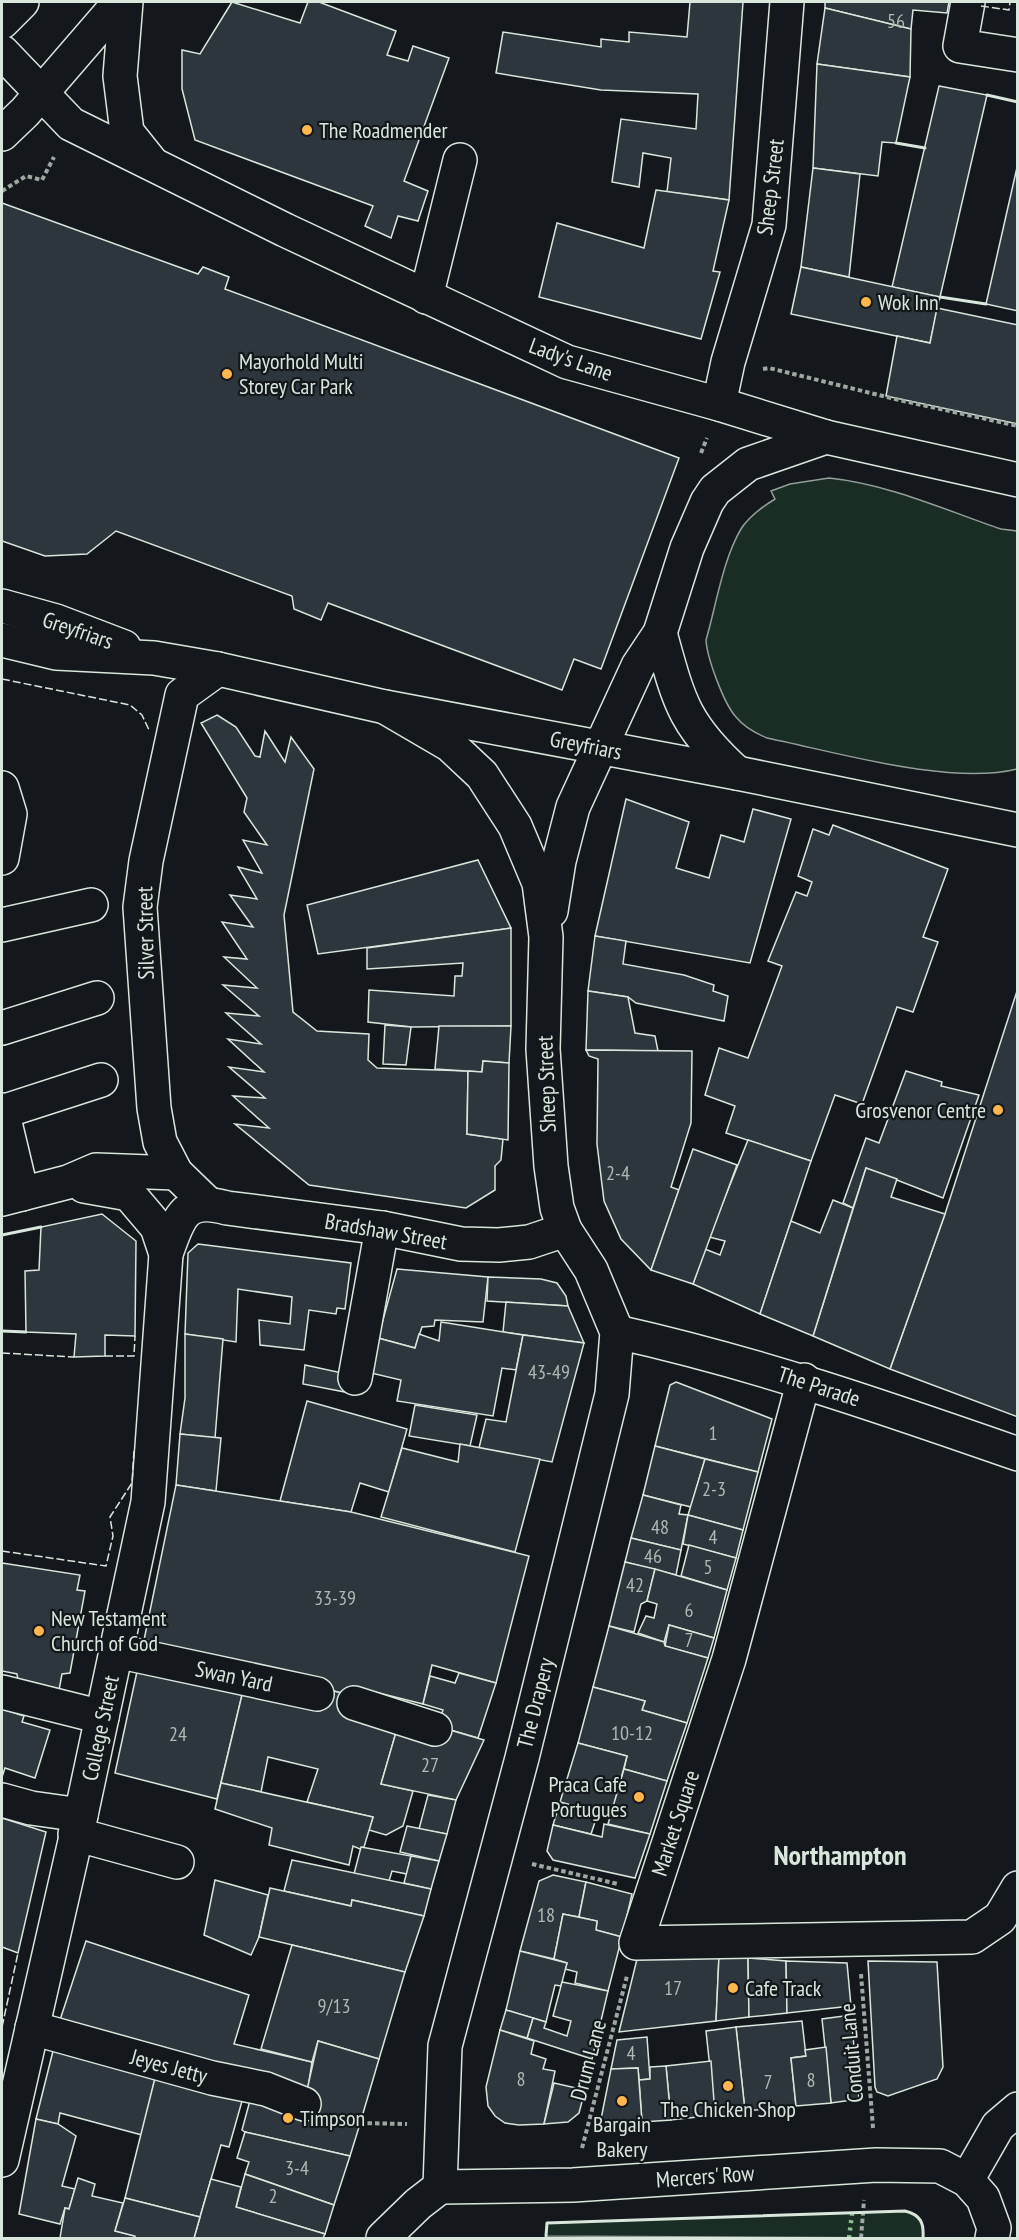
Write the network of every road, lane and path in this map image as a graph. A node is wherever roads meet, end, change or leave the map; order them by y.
1 (22, 2) edge
2 (120, 2) edge
3 (126, 2) edge
4 (787, 2) edge
5 (968, 2) edge
6 (2, 22) edge
7 (2, 52) edge
8 (1017, 55) edge
9 (40, 94) junction
10 (2, 134) edge
11 (54, 157) dead end
12 (459, 160) dead end
13 (152, 163) junction
14 (2, 191) edge
15 (426, 297) junction
16 (755, 370) dead end
17 (719, 404) junction
18 (1017, 426) edge
19 (826, 437) junction
20 (1017, 480) edge
21 (2, 606) edge
22 (660, 633) junction
23 (2, 640) edge
24 (154, 658) junction
25 (218, 669) junction
26 (385, 707) junction
27 (602, 748) junction
28 (737, 773) junction
29 (2, 788) edge
30 (1017, 830) edge
31 (2, 858) edge
32 (91, 905) dead end
33 (2, 925) edge
34 (546, 937) junction
35 (97, 998) dead end
36 (2, 1028) edge
37 (100, 1080) dead end
38 (2, 1111) edge
39 (176, 1173) junction
40 (68, 1182) junction
41 (12, 1196) edge
42 (206, 1202) junction
43 (382, 1228) junction
44 (565, 1230) junction
45 (166, 1254) junction
46 (617, 1332) junction
47 (355, 1378) dead end
48 (804, 1380) junction
49 (1017, 1454) edge
50 (116, 1651) junction
51 (2, 1692) edge
52 (317, 1694) dead end
53 (354, 1703) dead end
54 (102, 1717) junction
55 (435, 1729) dead end
56 (2, 1800) edge
57 (78, 1825) junction
58 (496, 1856) junction
59 (177, 1862) dead end
60 (1017, 1888) edge
61 (652, 1892) junction
62 (1017, 1935) edge
63 (972, 1937) junction
64 (858, 1939) junction
65 (636, 1943) junction
66 (33, 2028) junction
67 (304, 2104) dead end
68 (1017, 2109) edge
69 (360, 2123) dead end
70 (413, 2124) dead end
71 (2, 2160) edge
72 (876, 2165) junction
73 (968, 2180) junction
74 (573, 2185) junction
75 (440, 2187) junction
76 (383, 2238) edge
77 (993, 2238) edge

1 - 6 main road
2 - 9 main road
3 - 13 main road, Lady's Lane
4 - 17 main road, Sheep Street
5 - 8 main road
7 - 9 main road, Lady's Lane
9 - 10 main road
9 - 13 main road, Lady's Lane
11 - 14 path
12 - 15 main road
13 - 15 main road, Lady's Lane
15 - 17 main road, Lady's Lane
16 - 18 path
17 - 19 main road, Lady's Lane
19 - 20 main road, Lady's Lane
19 - 22 main road
21 - 24 main road, Greyfriars
22 - 27 main road
22 - 28 main road
23 - 24 main road, Greyfriars
24 - 25 main road, Greyfriars
25 - 26 main road, Greyfriars
25 - 39 main road, Silver Street
26 - 27 main road, Greyfriars
26 - 34 main road, Sheep Street
27 - 28 main road, Greyfriars
27 - 34 main road, Sheep Street
28 - 30 main road, Greyfriars
29 - 31 main road
32 - 33 main road
34 - 44 main road, Sheep Street
35 - 36 main road
37 - 38 main road
38 - 41 main road
39 - 40 main road
39 - 42 main road, Silver Street
40 - 41 main road
40 - 45 main road, College Street
42 - 43 main road, Bradshaw Street
42 - 45 main road, College Street
43 - 44 main road, Bradshaw Street
43 - 47 main road
44 - 46 main road, The Drapery
45 - 50 main road, College Street
46 - 48 main road, The Parade
46 - 58 main road, The Drapery
48 - 49 main road, The Parade
48 - 61 main road, Market Square
50 - 52 main road, Swan Yard
50 - 54 main road, College Street
51 - 54 main road
53 - 55 main road
54 - 57 main road, College Street
56 - 57 main road
57 - 59 main road
57 - 66 main road, College Street
58 - 61 path
58 - 75 main road, The Drapery
60 - 63 main road
61 - 65 main road, Market Square
62 - 63 main road
63 - 64 main road
64 - 65 main road
64 - 72 path, Conduit Lane
65 - 74 path, Drum Lane
66 - 67 main road, Jeyes Jetty
66 - 71 main road, College Street
68 - 73 main road
69 - 70 path
72 - 73 main road, Mercers' Row
72 - 74 main road, Mercers' Row
73 - 77 main road
74 - 75 main road, Mercers' Row
75 - 76 main road

